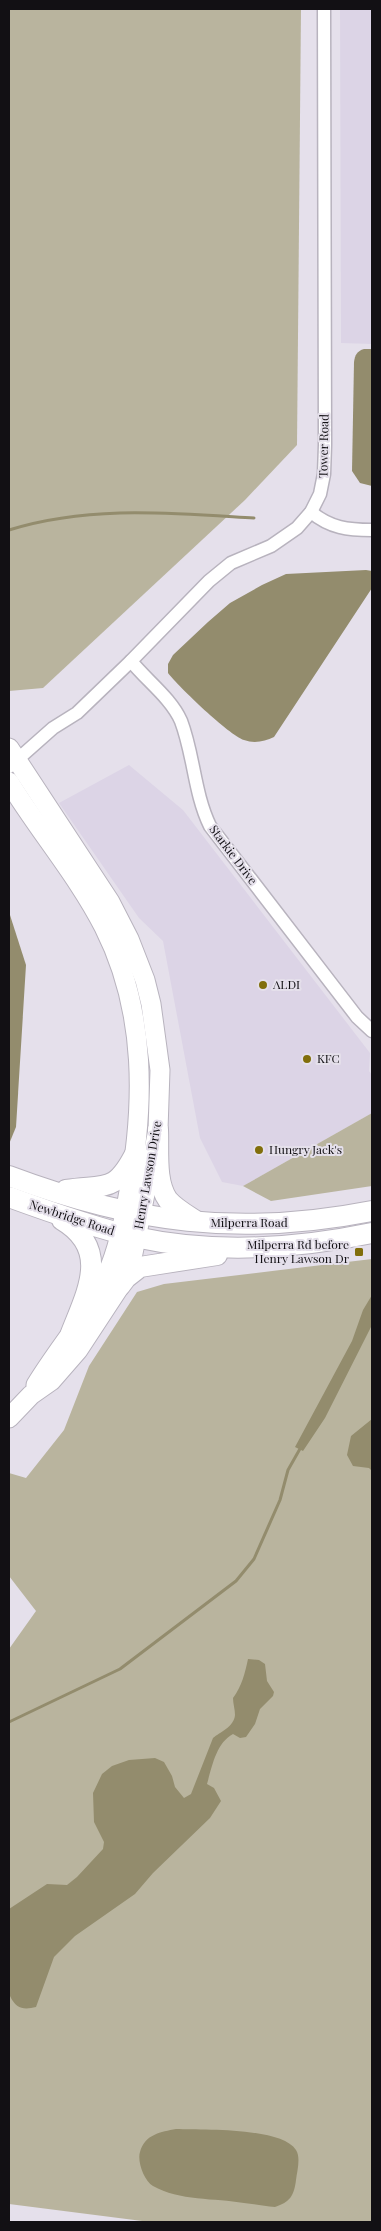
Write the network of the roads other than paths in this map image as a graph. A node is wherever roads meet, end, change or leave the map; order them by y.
1 (324, 9) edge
2 (311, 512) junction
3 (372, 530) edge
4 (131, 661) junction
5 (11, 759) edge
6 (9, 782) edge
7 (372, 1031) edge
8 (158, 1130) junction
9 (136, 1152) junction
10 (13, 1177) edge
11 (56, 1192) junction
12 (9, 1198) edge
13 (45, 1210) junction
14 (372, 1211) edge
15 (133, 1213) junction
16 (198, 1222) junction
17 (372, 1233) edge
18 (128, 1235) junction
19 (281, 1246) junction
20 (120, 1286) junction
21 (71, 1333) junction
22 (31, 1395) junction
23 (9, 1418) edge

1 - 2 street, Tower Road
2 - 3 street
2 - 4 street, Tower Road
4 - 5 street, Tower Road
4 - 7 street, Starkie Drive
5 - 8 main road, Henry Lawson Drive
6 - 9 main road, Henry Lawson Drive
8 - 15 main road, Henry Lawson Drive
8 - 16 highway
9 - 11 highway
9 - 15 main road, Henry Lawson Drive
10 - 11 highway, Newbridge Road
11 - 15 highway, Newbridge Road
12 - 13 highway, Newbridge Road
13 - 18 highway, Newbridge Road
13 - 21 highway
14 - 16 highway, Milperra Road
15 - 16 highway, Milperra Road
15 - 18 main road, Henry Lawson Drive
17 - 19 highway, Milperra Road
18 - 19 highway, Milperra Road
18 - 20 main road, Henry Lawson Drive
18 - 21 main road, Henry Lawson Drive
19 - 20 highway
20 - 22 main road, Henry Lawson Drive
21 - 22 main road, Henry Lawson Drive
22 - 23 main road, Henry Lawson Drive

